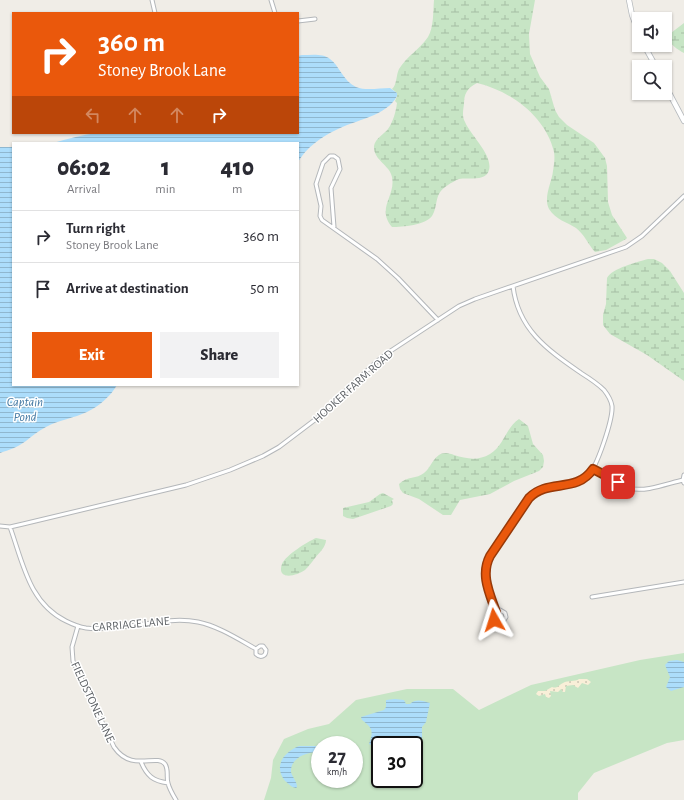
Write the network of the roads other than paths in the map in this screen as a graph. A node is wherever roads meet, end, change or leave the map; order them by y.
1 (152, 0) edge
2 (271, 0) edge
3 (629, 0) edge
4 (155, 12) edge
5 (275, 12) edge
6 (632, 15) edge
7 (315, 19) dead end
8 (299, 21) edge
9 (672, 98) edge
10 (684, 121) edge
11 (684, 196) edge
12 (334, 227) junction
13 (512, 286) junction
14 (438, 320) junction
15 (593, 469) junction
16 (684, 475) edge
17 (683, 481) edge
18 (0, 526) edge
19 (10, 527) junction
20 (684, 582) edge
21 (592, 597) dead end
22 (496, 612) junction
23 (78, 626) junction
24 (256, 649) dead end
25 (141, 762) junction
26 (168, 783) junction
27 (176, 800) edge

1 - 4 street
2 - 5 street
3 - 6 street
7 - 8 street
9 - 10 street
11 - 13 street, HOOKER FARM ROAD
12 - 12 street
12 - 14 street
13 - 14 street, HOOKER FARM ROAD
13 - 15 street
14 - 19 street, HOOKER FARM ROAD
15 - 17 street
15 - 22 street
16 - 17 street
18 - 19 street, HOOKER FARM ROAD
19 - 23 street, CARRIAGE LANE
20 - 21 street
22 - 22 street
23 - 24 street, CARRIAGE LANE
23 - 25 street, FIELDSTONE LANE
25 - 26 street
25 - 26 street, FIELDSTONE LANE
26 - 27 street, FIELDSTONE LANE

